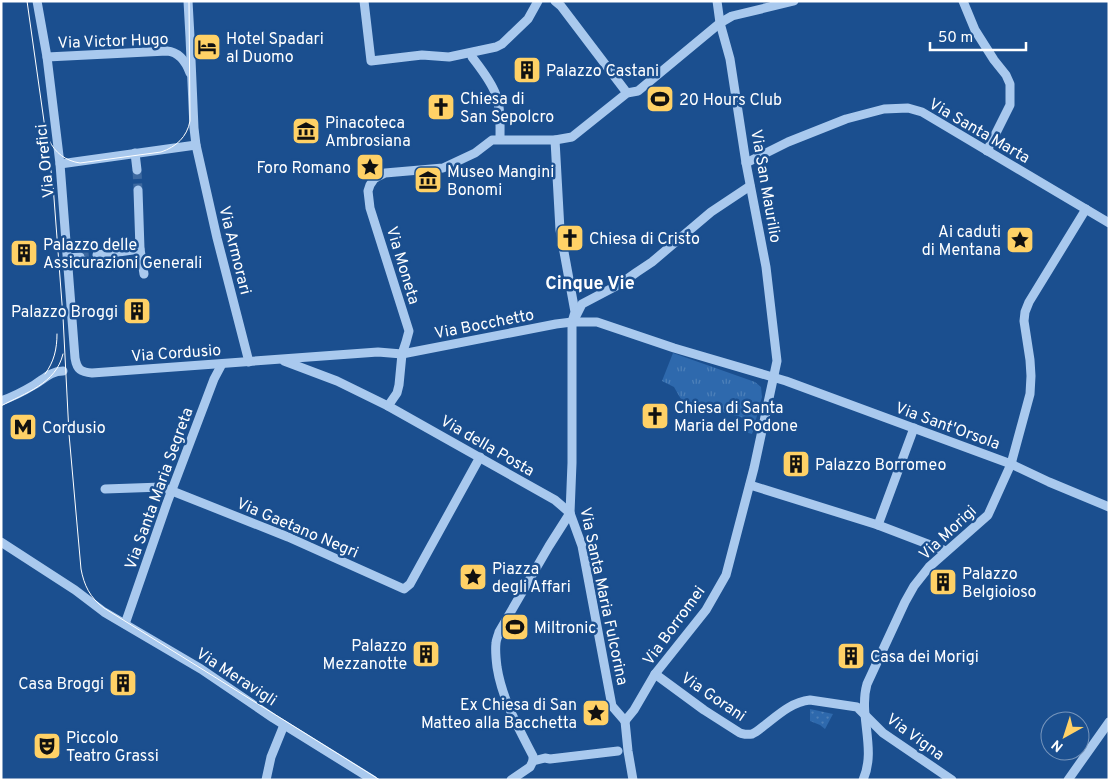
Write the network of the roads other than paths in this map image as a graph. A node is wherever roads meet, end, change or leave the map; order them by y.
1 (37, 1) edge
2 (188, 1) edge
3 (364, 1) edge
4 (538, 1) edge
5 (555, 1) edge
6 (717, 1) edge
7 (794, 1) edge
8 (963, 1) edge
9 (720, 23) junction
10 (470, 53) junction
11 (47, 57) junction
12 (192, 81) junction
13 (627, 93) junction
14 (500, 140) junction
15 (555, 140) junction
16 (196, 145) junction
17 (987, 151) junction
18 (135, 153) junction
19 (746, 163) junction
20 (60, 164) junction
21 (137, 170) tunnel mouth
22 (750, 186) junction
23 (138, 190) tunnel mouth
24 (1086, 209) junction
25 (1107, 219) edge
26 (140, 249) junction
27 (97, 255) tunnel mouth
28 (80, 257) tunnel mouth
29 (68, 258) junction
30 (144, 274) dead end
31 (572, 322) junction
32 (674, 348) joint
33 (402, 354) junction
34 (280, 360) junction
35 (248, 362) junction
36 (222, 364) junction
37 (76, 365) joint
38 (63, 371) dead end
39 (774, 378) junction
40 (3, 401) edge
41 (388, 406) junction
42 (914, 428) junction
43 (480, 457) junction
44 (1011, 464) junction
45 (750, 485) junction
46 (105, 489) dead end
47 (173, 490) junction
48 (1109, 507) edge
49 (570, 513) junction
50 (878, 525) junction
51 (1, 542) edge
52 (946, 551) junction
53 (125, 624) junction
54 (655, 674) junction
55 (865, 714) junction
56 (625, 721) junction
57 (1109, 722) edge
58 (284, 724) junction
59 (618, 751) dead end
60 (533, 761) junction
61 (266, 780) edge
62 (373, 780) edge
63 (511, 780) edge
64 (633, 780) edge
65 (863, 780) edge
66 (952, 780) edge
67 (1068, 780) edge

1 - 11 street, Via Orefici
2 - 12 street, Via Armorari
3 - 10 street
4 - 10 street
5 - 13 street
6 - 9 street, Via San Maurilio
7 - 9 street
8 - 17 street
9 - 13 street
9 - 19 street, Via San Maurilio
10 - 14 street
11 - 12 street, Via Victor Hugo
11 - 20 street, Via Orefici
12 - 16 street, Via Armorari
13 - 15 street
14 - 15 street
14 - 33 street, Via Moneta
15 - 31 street, Via Santa Maria Fulcorina
16 - 18 street
16 - 35 street, Via Armorari
17 - 19 street, Via Santa Marta
17 - 24 street, Via Santa Marta
18 - 20 street
18 - 21 street
19 - 22 street, Via San Maurilio
20 - 29 street, Via Orefici
22 - 31 street
22 - 39 street, Via San Maurilio
23 - 26 street
24 - 25 street, Via Santa Marta
24 - 44 street, Via Morigi
26 - 27 street
26 - 30 street
28 - 29 street
29 - 37 street, Via Orefici
31 - 32 street, Via Bocchetto
31 - 33 street, Via Bocchetto
31 - 49 street, Via Santa Maria Fulcorina
32 - 39 street, Via Sant'Orsola
33 - 34 street, Via Bocchetto
33 - 41 street, Via Moneta
34 - 35 street, Via Cordusio
34 - 41 street, Via della Posta
35 - 36 street, Via Cordusio
36 - 37 street, Via Cordusio
36 - 47 street, Via Santa Maria Segreta
38 - 40 street
39 - 42 street, Via Sant'Orsola
39 - 45 street, Via San Maurilio
41 - 43 street, Via della Posta
42 - 44 street, Via Sant'Orsola
42 - 50 street
43 - 47 street, Via Gaetano Negri
43 - 49 street, Via della Posta
44 - 48 street, Via Sant'Orsola
44 - 52 street, Via Morigi
45 - 50 street
45 - 54 street, Via Borromei
46 - 47 street
47 - 53 street, Via Santa Maria Segreta
49 - 56 street, Via Santa Maria Fulcorina
49 - 60 street
50 - 52 street
51 - 53 street, Via Meravigli
52 - 55 street, Via Morigi
53 - 58 street, Via Meravigli
54 - 55 street, Via Gorani
54 - 56 street, Via Borromei
55 - 65 street, Via Morigi
55 - 66 street, Via Vigna
56 - 64 street
57 - 67 street
58 - 61 street
58 - 62 street, Via Meravigli
59 - 60 street
60 - 63 street

